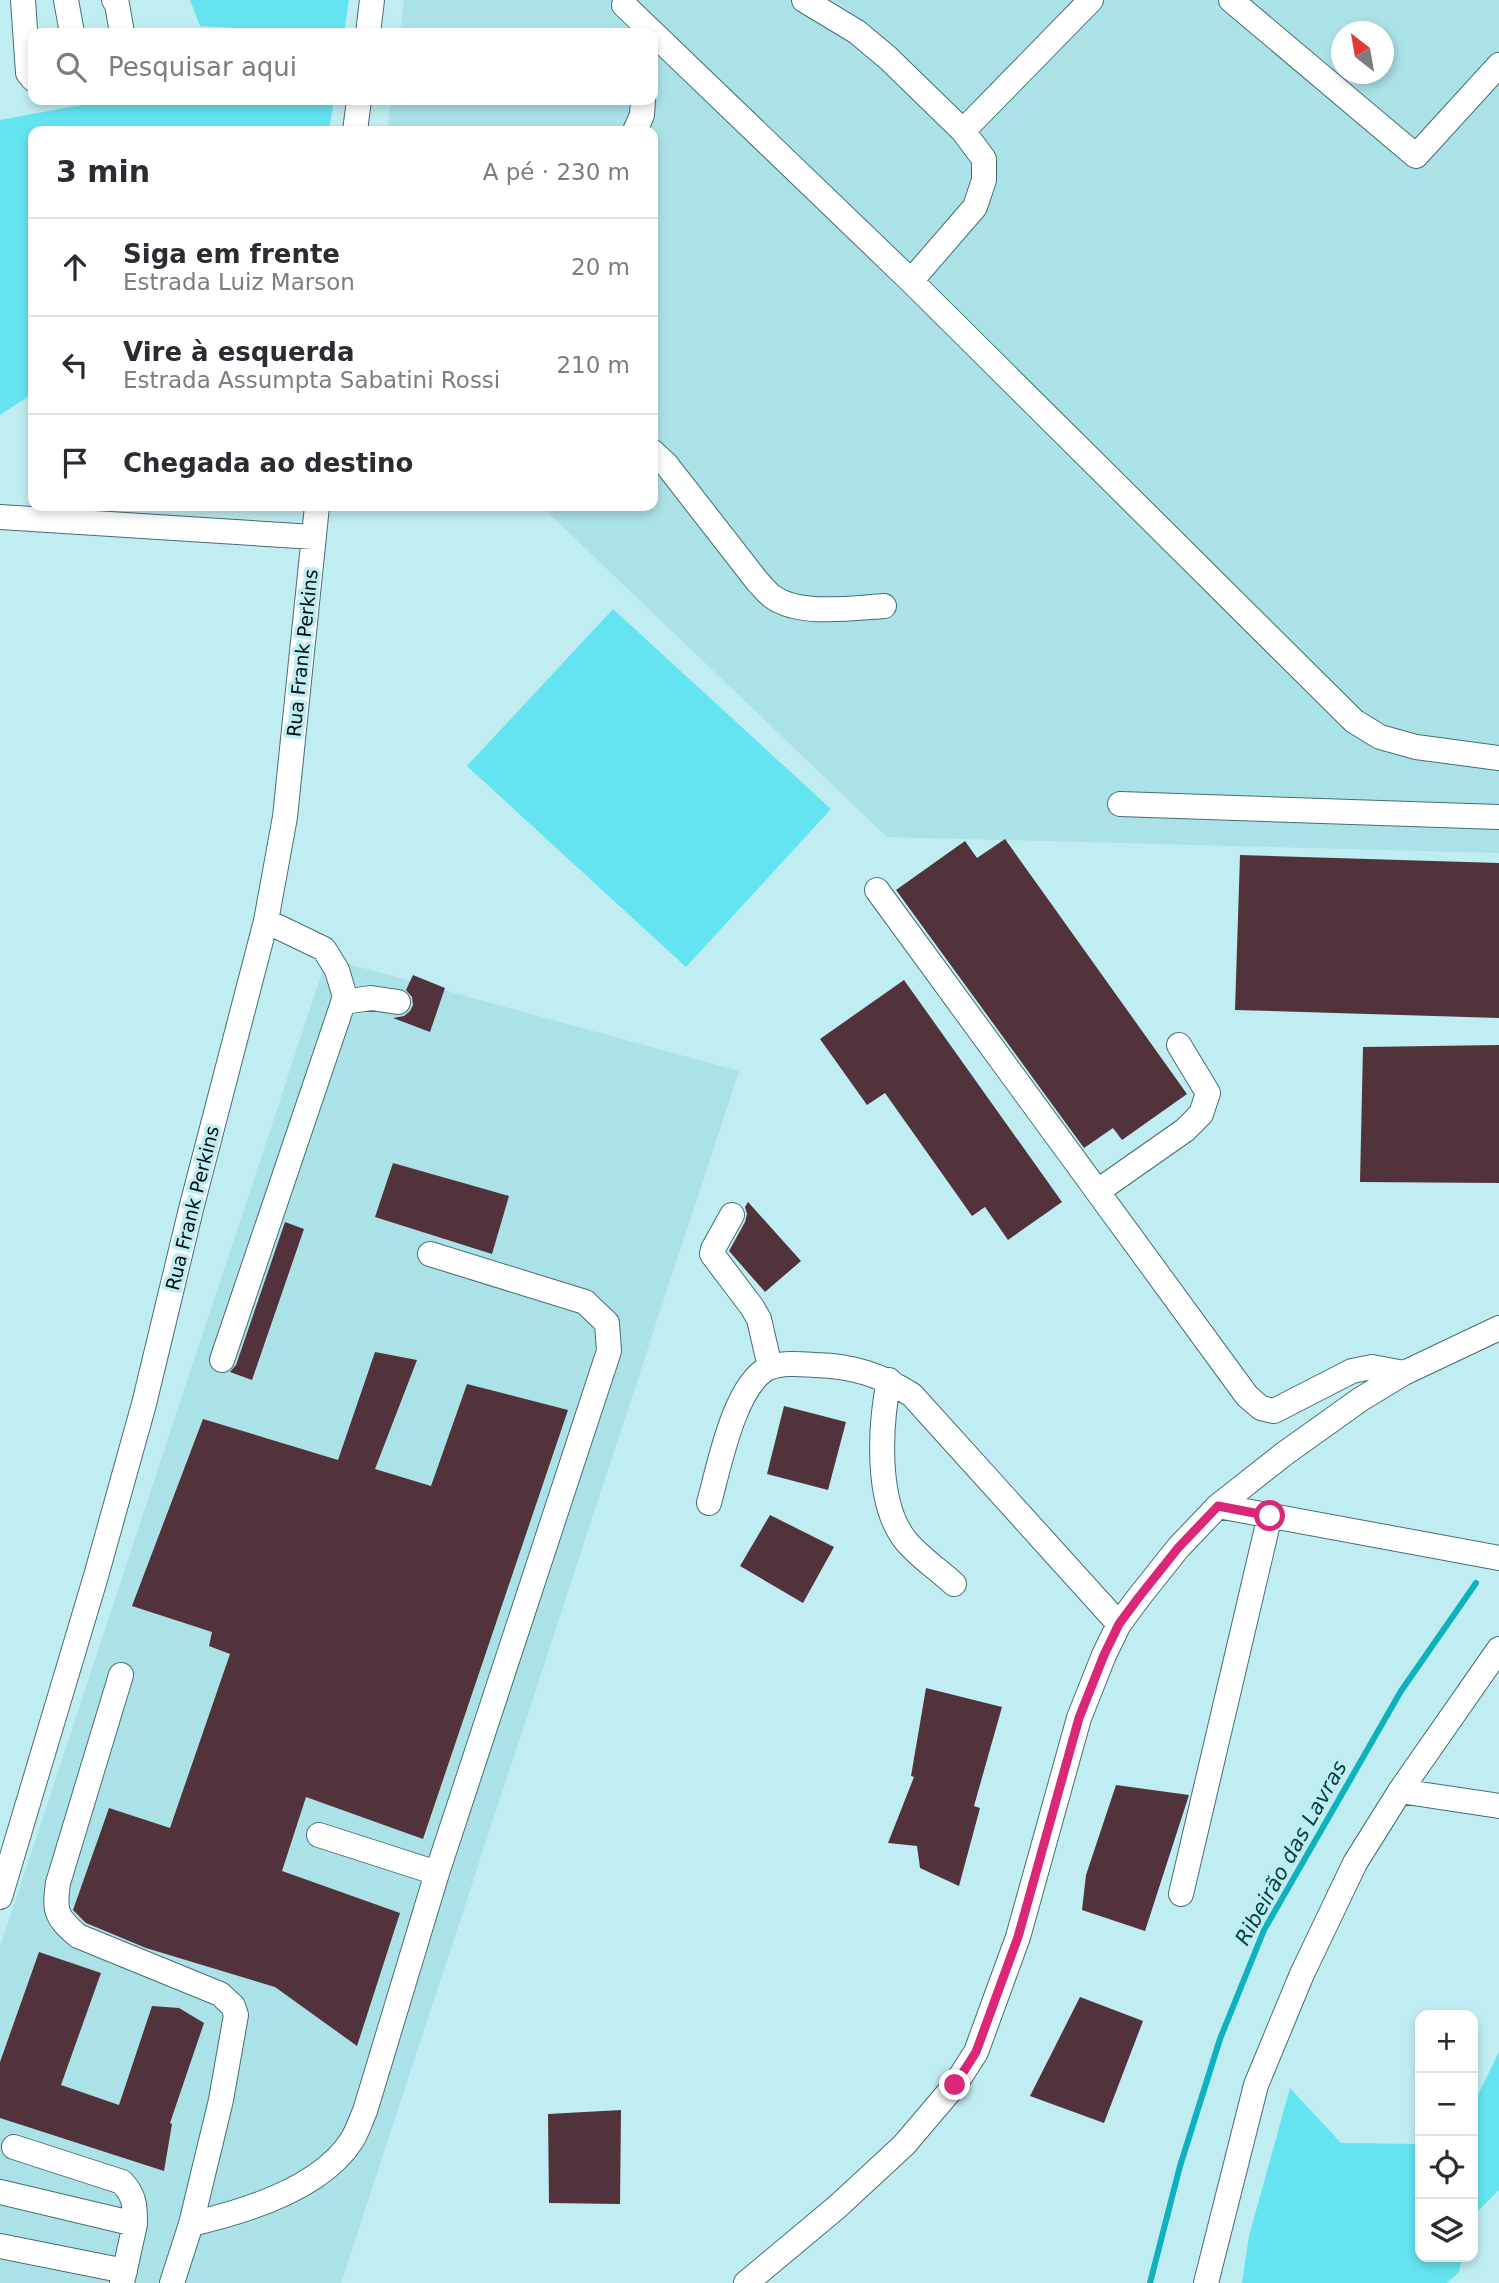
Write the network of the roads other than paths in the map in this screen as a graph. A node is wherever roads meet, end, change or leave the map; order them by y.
1 (23, 0) edge
2 (66, 0) edge
3 (114, 0) edge
4 (372, 0) edge
5 (804, 0) edge
6 (1090, 0) edge
7 (1231, 0) edge
8 (624, 2) edge
9 (71, 28) edge
10 (121, 28) edge
11 (369, 28) edge
12 (631, 28) edge
13 (651, 28) edge
14 (658, 35) edge
15 (1499, 65) edge
16 (28, 73) edge
17 (358, 105) edge
18 (643, 105) edge
19 (356, 126) edge
20 (637, 126) edge
21 (963, 131) junction
22 (911, 281) junction
23 (658, 457) edge
24 (317, 511) edge
25 (0, 517) edge
26 (314, 537) junction
27 (884, 606) dead end
28 (1499, 758) edge
29 (1120, 804) dead end
30 (1499, 817) edge
31 (877, 890) dead end
32 (266, 921) junction
33 (343, 1002) junction
34 (398, 1002) dead end
35 (1179, 1045) dead end
36 (1098, 1191) junction
37 (732, 1215) dead end
38 (430, 1254) dead end
39 (1499, 1328) edge
40 (222, 1360) dead end
41 (770, 1367) junction
42 (1404, 1373) junction
43 (889, 1380) junction
44 (709, 1503) dead end
45 (1218, 1506) junction
46 (1270, 1516) junction
47 (1499, 1559) edge
48 (954, 1584) dead end
49 (1119, 1624) junction
50 (1499, 1649) edge
51 (121, 1675) dead end
52 (1400, 1791) junction
53 (1499, 1805) edge
54 (319, 1835) dead end
55 (437, 1873) junction
56 (1181, 1894) dead end
57 (0, 1897) edge
58 (14, 2147) dead end
59 (0, 2192) edge
60 (135, 2224) junction
61 (191, 2224) junction
62 (0, 2246) edge
63 (123, 2277) edge
64 (753, 2281) edge
65 (172, 2283) edge
66 (1206, 2283) edge

1 - 16 street
2 - 9 street
3 - 10 street
4 - 11 street
5 - 21 street
6 - 21 street
7 - 15 street
8 - 12 street
8 - 13 street
14 - 22 street
17 - 19 street
18 - 20 street
21 - 22 street
22 - 28 street
23 - 27 street
24 - 26 street, Rua Frank Perkins
25 - 26 street
26 - 32 street, Rua Frank Perkins
29 - 30 street
31 - 36 street
32 - 33 street
32 - 57 street, Rua Frank Perkins
33 - 34 street
33 - 40 street
35 - 36 street
36 - 42 street
37 - 41 street
38 - 55 street
39 - 42 street
41 - 43 street
41 - 44 street
42 - 45 street
43 - 48 street
43 - 49 street
45 - 46 street
45 - 49 street
46 - 47 street
46 - 56 street
49 - 64 street
50 - 52 street
51 - 61 street
52 - 53 street
52 - 66 street
54 - 55 street
55 - 61 street
58 - 60 street
59 - 60 street
60 - 63 street
61 - 65 street
62 - 63 street

